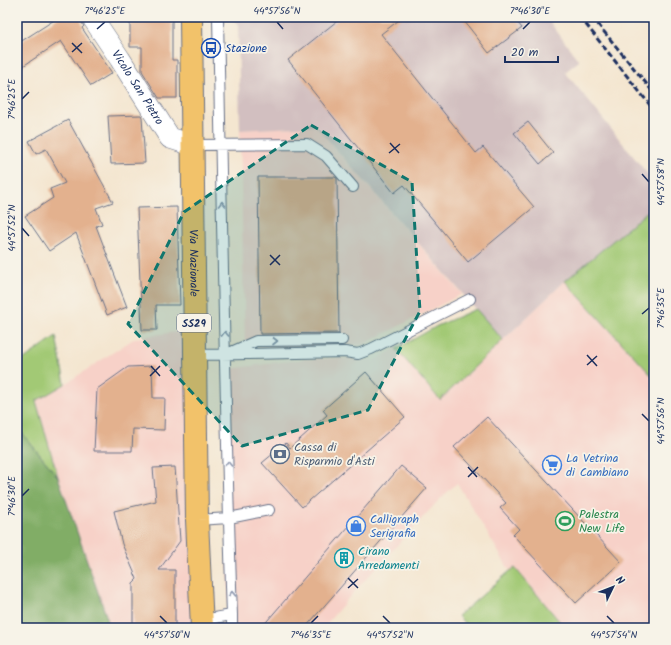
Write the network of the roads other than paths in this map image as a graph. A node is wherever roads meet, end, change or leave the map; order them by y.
1 (92, 17) edge
2 (191, 17) edge
3 (218, 17) edge
4 (192, 145) junction
5 (221, 145) junction
6 (353, 187) dead end
7 (470, 299) dead end
8 (342, 340) dead end
9 (194, 355) junction
10 (225, 355) junction
11 (269, 510) dead end
12 (229, 518) junction
13 (197, 520) junction
14 (232, 615) junction
15 (202, 624) edge
16 (232, 628) edge

1 - 4 street, Vicolo San Pietro
2 - 4 main road, Via Nazionale / SS29
3 - 5 lane
4 - 5 lane
4 - 9 main road, Via Nazionale / SS29
5 - 6 lane
10 -> 5 lane
7 - 10 lane
10 -> 8 lane
9 - 10 lane
9 - 13 main road, Via Nazionale / SS29
12 -> 10 lane
11 - 12 lane
12 - 13 lane
14 -> 12 lane
13 - 15 main road, Via Nazionale / SS29
14 - 15 lane
14 - 16 lane

